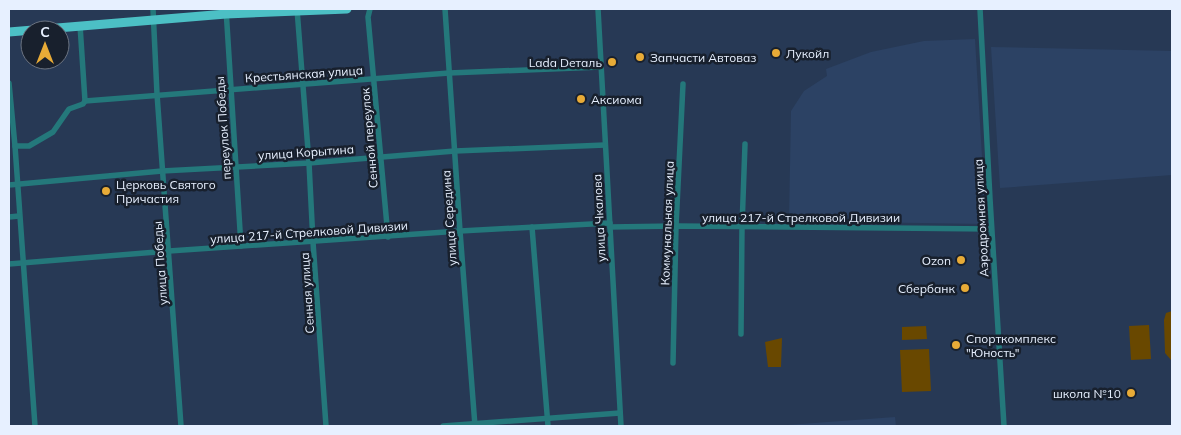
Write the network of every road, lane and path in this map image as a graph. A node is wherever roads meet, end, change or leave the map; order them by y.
1 (154, 9) edge
2 (347, 9) edge
3 (370, 9) edge
4 (445, 9) edge
5 (598, 9) edge
6 (980, 9) edge
7 (297, 10) edge
8 (226, 12) edge
9 (154, 19) junction
10 (80, 25) junction
11 (9, 32) edge
12 (601, 67) junction
13 (448, 73) junction
14 (374, 79) junction
15 (9, 83) edge
16 (683, 84) dead end
17 (303, 85) junction
18 (230, 90) junction
19 (157, 94) junction
20 (85, 101) junction
21 (745, 144) dead end
22 (605, 145) junction
23 (15, 146) junction
24 (455, 151) junction
25 (12, 155) edge
26 (381, 157) junction
27 (309, 163) junction
28 (236, 166) junction
29 (162, 171) junction
30 (17, 184) junction
31 (9, 185) edge
32 (19, 216) junction
33 (9, 217) edge
34 (610, 225) junction
35 (676, 226) junction
36 (532, 227) junction
37 (742, 227) junction
38 (991, 229) junction
39 (460, 231) junction
40 (388, 236) junction
41 (313, 242) junction
42 (241, 246) junction
43 (169, 251) junction
44 (22, 263) junction
45 (9, 264) edge
46 (741, 334) dead end
47 (673, 363) dead end
48 (620, 413) junction
49 (547, 418) junction
50 (475, 425) edge
51 (35, 426) edge
52 (181, 426) edge
53 (326, 426) edge
54 (443, 426) edge
55 (548, 426) edge
56 (621, 426) edge
57 (1004, 426) edge

1 - 9 street, улица Победы
2 - 7 highway
3 - 14 street, Сенной переулок
4 - 13 street, улица Середина
5 - 12 street, улица Чкалова
6 - 38 street, Аэродромная улица
7 - 8 highway
7 - 17 street, Сенная улица
8 - 9 highway
8 - 18 street, переулок Победы
9 - 10 highway
9 - 19 street, улица Победы
10 - 11 highway
10 - 20 street
12 - 13 street, Крестьянская улица
12 - 22 street, улица Чкалова
13 - 14 street, Крестьянская улица
13 - 24 street, улица Середина
14 - 17 street, Крестьянская улица
14 - 26 street, Сенной переулок
15 - 23 street
16 - 35 street, Коммунальная улица
17 - 18 street, Крестьянская улица
17 - 27 street, Сенная улица
18 - 19 street, Крестьянская улица
18 - 28 street, переулок Победы
19 - 20 street, Крестьянская улица
19 - 29 street, улица Победы
20 - 23 street
21 - 37 street
22 - 24 street, улица Корытина
22 - 34 street, улица Чкалова
23 - 25 street
24 - 26 street, улица Корытина
24 - 39 street, улица Середина
25 - 30 street
26 - 27 street, улица Корытина
26 - 40 street, Сенной переулок
27 - 28 street, улица Корытина
27 - 41 street, Сенная улица
28 - 29 street, улица Корытина
28 - 42 street, переулок Победы
29 - 30 street, улица Корытина
29 - 43 street, улица Победы
30 - 31 street, улица Корытина
30 - 32 street
32 - 33 street
32 - 44 street
34 - 35 street, улица 217-й Стрелковой Дивизии
34 - 36 street, улица 217-й Стрелковой Дивизии
34 - 48 street, улица Чкалова
35 - 37 street, улица 217-й Стрелковой Дивизии
35 - 47 street, Коммунальная улица
36 - 39 street, улица 217-й Стрелковой Дивизии
36 - 49 street
37 - 38 street, улица 217-й Стрелковой Дивизии
37 - 46 street
38 - 57 street, Аэродромная улица
39 - 40 street, улица 217-й Стрелковой Дивизии
39 - 50 street, улица Середина
40 - 41 street, улица 217-й Стрелковой Дивизии
41 - 42 street, улица 217-й Стрелковой Дивизии
41 - 53 street, Сенная улица
42 - 43 street, улица 217-й Стрелковой Дивизии
43 - 44 street, улица 217-й Стрелковой Дивизии
43 - 52 street, улица Победы
44 - 45 street, улица 217-й Стрелковой Дивизии
44 - 51 street
48 - 49 street
48 - 56 street, улица Чкалова
49 - 50 street
49 - 55 street
50 - 54 street

